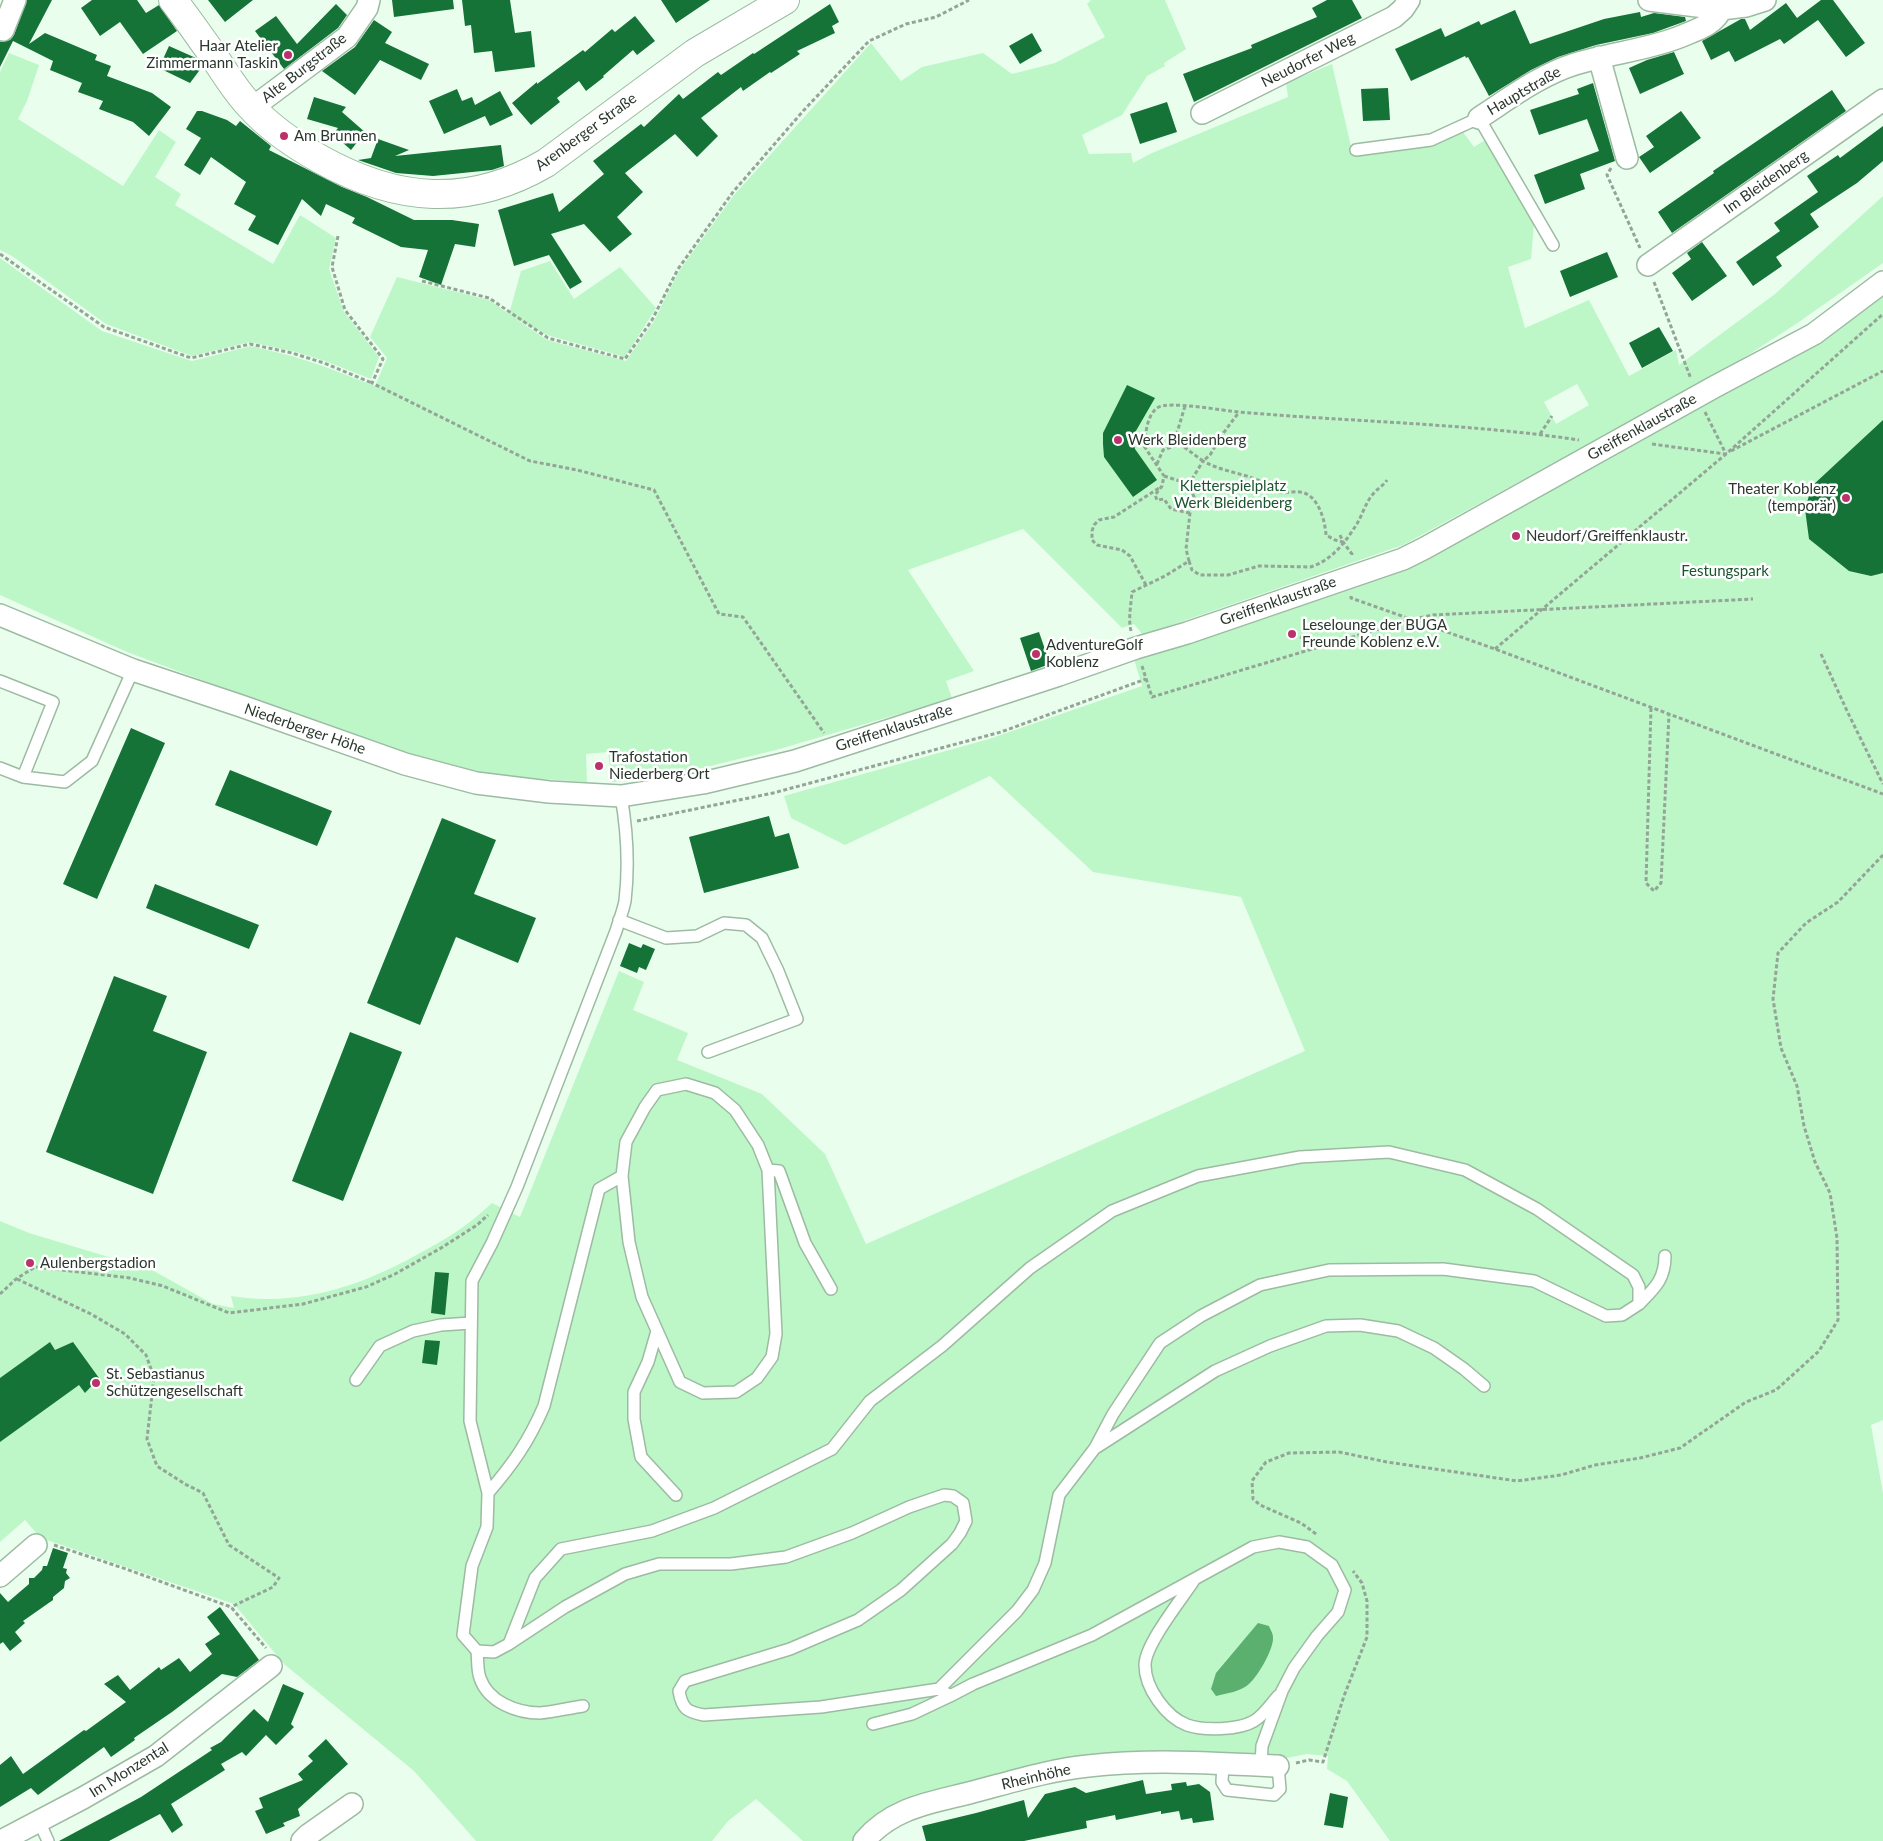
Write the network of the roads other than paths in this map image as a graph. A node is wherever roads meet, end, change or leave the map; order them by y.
1 (15, 0) edge
2 (173, 0) edge
3 (369, 0) edge
4 (785, 0) edge
5 (1409, 0) edge
6 (1649, 0) edge
7 (1765, 0) edge
8 (1721, 9) junction
9 (3, 30) dead end
10 (1599, 57) junction
11 (1883, 100) edge
12 (252, 108) junction
13 (1202, 113) dead end
14 (1479, 118) junction
15 (1356, 150) dead end
16 (1627, 158) road end
17 (1553, 245) dead end
18 (1644, 258) road end
19 (1883, 282) edge
20 (0, 615) edge
21 (133, 670) junction
22 (0, 681) edge
23 (0, 768) edge
24 (23, 778) junction
25 (621, 796) junction
26 (619, 920) junction
27 (708, 1052) dead end
28 (768, 1170) junction
29 (622, 1176) junction
30 (1665, 1256) dead end
31 (831, 1289) dead end
32 (1639, 1304) junction
33 (471, 1322) junction
34 (657, 1331) junction
35 (356, 1380) dead end
36 (1484, 1386) dead end
37 (1095, 1448) junction
38 (488, 1493) junction
39 (676, 1494) dead end
40 (36, 1545) road end
41 (1, 1573) edge
42 (1194, 1579) junction
43 (509, 1644) junction
44 (477, 1651) junction
45 (271, 1666) dead end
46 (940, 1688) junction
47 (1282, 1691) junction
48 (950, 1696) junction
49 (583, 1706) dead end
50 (873, 1724) dead end
51 (1222, 1763) junction
52 (1269, 1765) junction
53 (352, 1804) dead end
54 (39, 1821) junction
55 (1, 1841) edge
56 (48, 1841) edge
57 (302, 1841) edge
58 (864, 1841) edge

1 - 9 street
2 - 12 main road, Arenberger Straße
3 - 12 street, Alte Burgstraße
4 - 12 main road, Arenberger Straße
5 - 13 street, Neudorfer Weg
6 - 8 street
7 - 8 street
8 - 10 street, Hauptstraße
10 - 14 street, Hauptstraße
10 - 16 street
11 - 18 street, Im Bleidenberg
14 - 15 lane
14 - 17 lane
19 - 25 street, Greiffenklaustraße
20 - 21 street, Niederberger Höhe
21 - 24 lane
21 - 25 street, Niederberger Höhe
22 - 24 lane
23 - 24 lane
25 - 26 lane
26 - 27 lane
26 - 33 lane
28 - 29 lane
28 - 31 lane
28 - 34 lane
29 - 34 lane
29 - 38 lane
30 - 32 lane
32 - 37 lane
32 - 43 lane
33 - 35 lane
33 - 38 lane
34 - 39 lane
36 - 37 lane
37 - 46 lane
38 - 44 lane
40 - 41 street
42 - 47 lane
42 - 47 lane
42 - 48 lane
43 - 44 lane
43 - 46 lane
44 - 49 lane
45 - 54 street, Im Monzental
46 - 48 lane
47 - 52 lane
48 - 50 lane
51 - 52 street, Rheinhöhe
51 - 52 lane
51 - 58 street, Rheinhöhe
53 - 57 street
54 - 55 street, Im Monzental
54 - 56 lane

